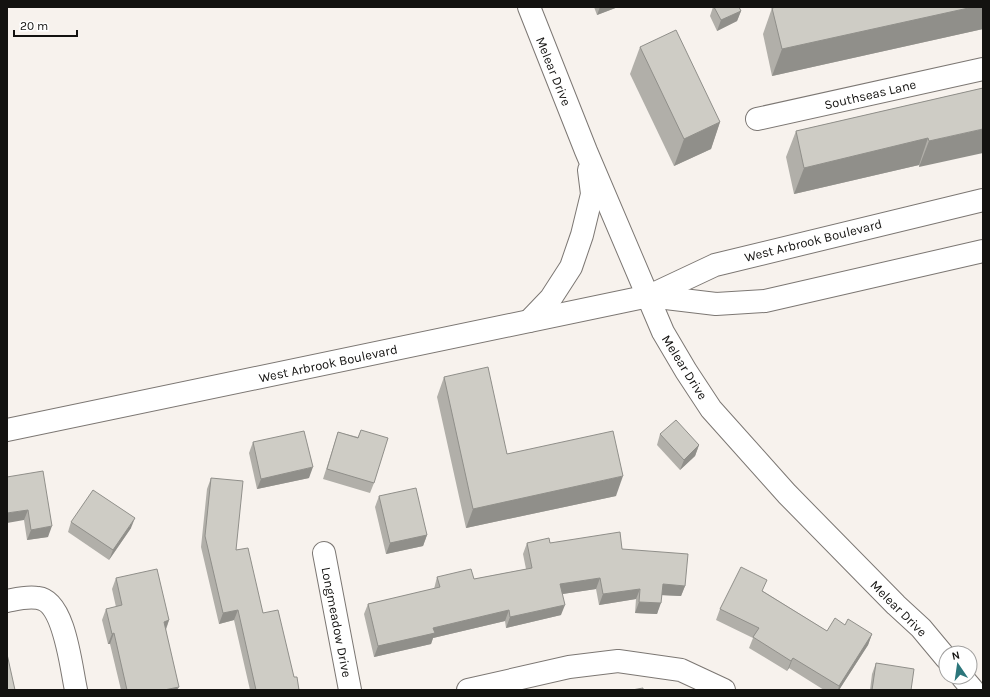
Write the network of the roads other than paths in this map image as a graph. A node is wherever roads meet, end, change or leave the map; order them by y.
1 (529, 7) edge
2 (983, 69) edge
3 (757, 120) dead end
4 (586, 151) junction
5 (983, 200) edge
6 (983, 251) edge
7 (649, 296) junction
8 (529, 321) junction
9 (7, 430) edge
10 (324, 553) dead end
11 (7, 601) edge
12 (938, 648) edge
13 (76, 690) edge
14 (350, 690) edge
15 (468, 690) edge
16 (724, 690) edge

1 - 4 street, Melear Drive
2 - 3 street, Southseas Lane
4 - 7 street, Melear Drive
4 - 8 street
5 - 7 street, West Arbrook Boulevard
6 - 7 street, West Arbrook Boulevard
7 - 8 street, West Arbrook Boulevard
7 - 12 street, Melear Drive
8 - 9 street, West Arbrook Boulevard
10 - 14 street, Longmeadow Drive
11 - 13 street
15 - 16 street

